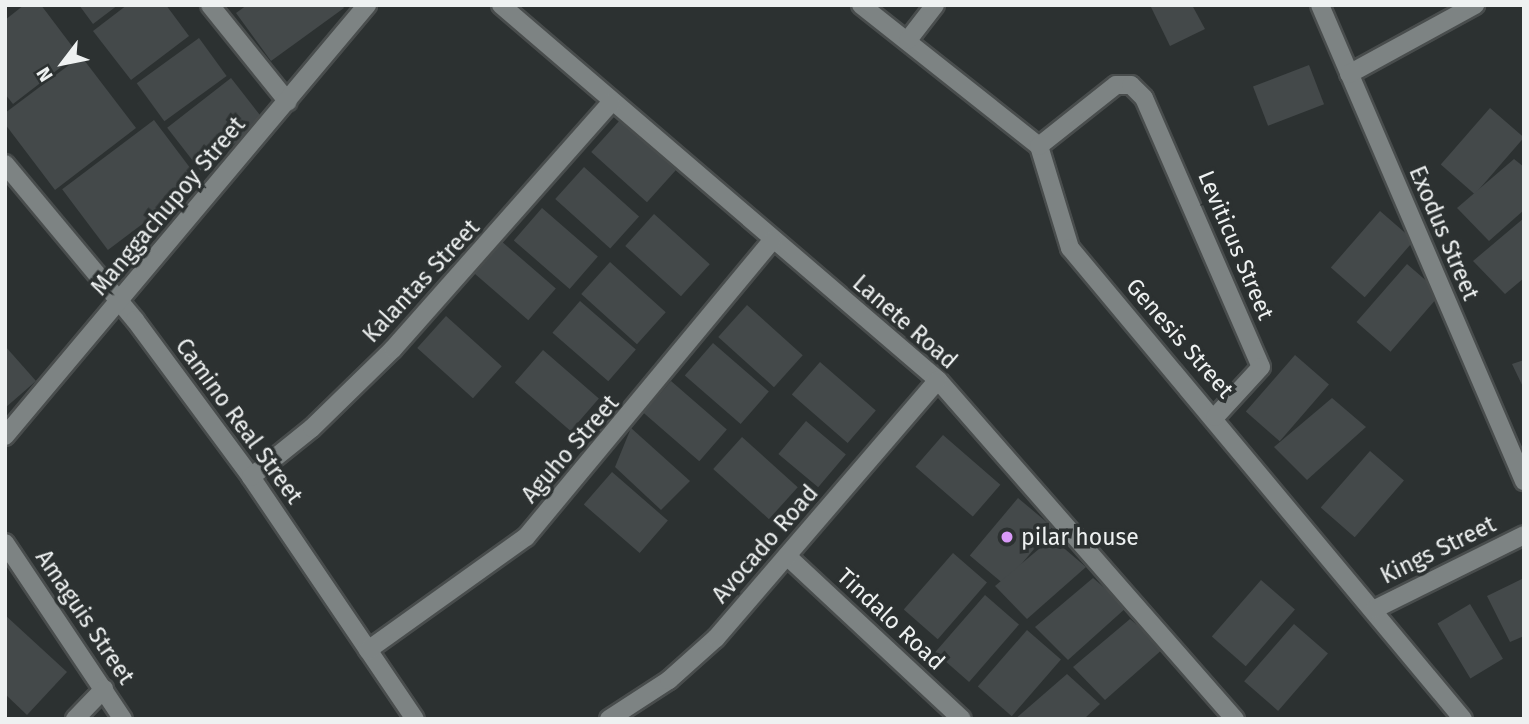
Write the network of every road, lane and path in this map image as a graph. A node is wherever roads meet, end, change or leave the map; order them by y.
1 (210, 5) edge
2 (367, 5) edge
3 (501, 5) edge
4 (861, 5) edge
5 (935, 5) edge
6 (1320, 5) edge
7 (1475, 5) edge
8 (908, 40) junction
9 (1349, 74) junction
10 (288, 102) junction
11 (611, 103) junction
12 (1039, 146) junction
13 (5, 164) edge
14 (772, 241) junction
15 (120, 301) junction
16 (938, 380) junction
17 (1216, 417) junction
18 (5, 436) edge
19 (251, 477) junction
20 (1524, 481) edge
21 (1524, 535) edge
22 (5, 543) edge
23 (787, 556) junction
24 (1375, 609) junction
25 (368, 650) junction
26 (104, 689) junction
27 (75, 719) edge
28 (123, 719) edge
29 (415, 719) edge
30 (609, 719) edge
31 (962, 719) edge
32 (1235, 719) edge
33 (1463, 719) edge

1 - 10 street
2 - 10 street, Manggachupoy Street
3 - 11 street, Lanete Road
4 - 8 street
5 - 8 street
6 - 9 street, Exodus Street
7 - 9 street
8 - 12 street
9 - 20 street, Exodus Street
10 - 15 street, Manggachupoy Street
11 - 14 street, Lanete Road
11 - 19 street, Kalantas Street
12 - 17 street, Genesis Street
12 - 17 street, Leviticus Street
13 - 15 street, Camino Real Street
14 - 16 street, Lanete Road
14 - 25 street, Aguho Street
15 - 18 street, Manggachupoy Street
15 - 19 street, Camino Real Street
16 - 23 street, Avocado Road
16 - 32 street, Lanete Road
17 - 24 street, Genesis Street
19 - 25 street, Camino Real Street
21 - 24 street, Kings Street
22 - 26 street, Amaguis Street
23 - 30 street, Avocado Road
23 - 31 street, Tindalo Road
24 - 33 street, Genesis Street
25 - 29 street, Camino Real Street
26 - 27 street
26 - 28 street, Amaguis Street

